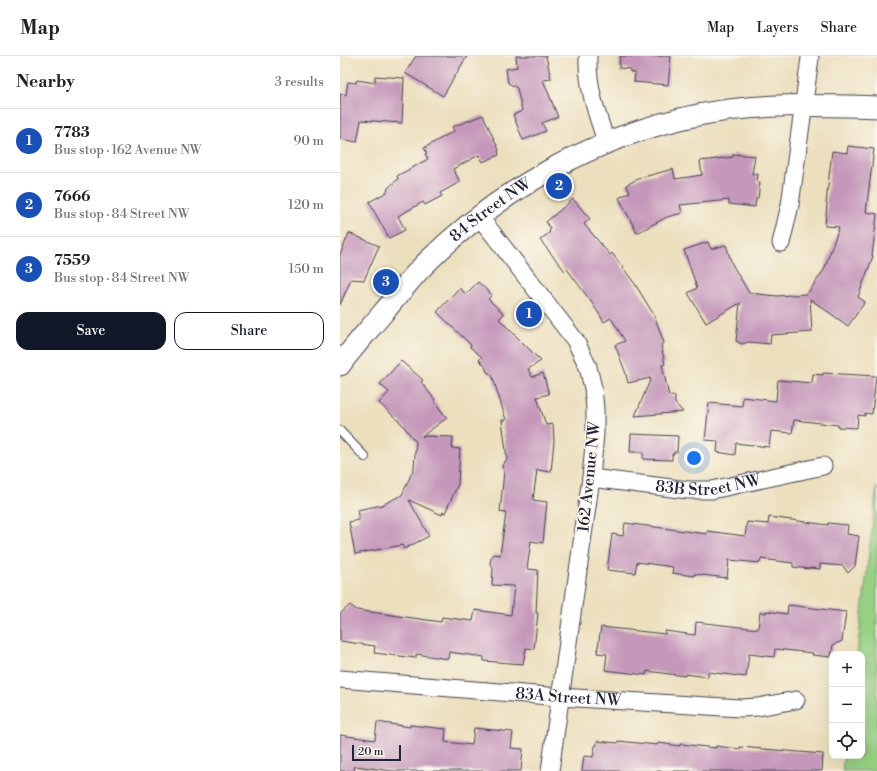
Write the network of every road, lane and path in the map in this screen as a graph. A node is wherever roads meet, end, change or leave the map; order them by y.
1 (588, 56) edge
2 (810, 58) dead end
3 (804, 105) junction
4 (877, 107) edge
5 (607, 144) junction
6 (479, 216) junction
7 (781, 243) dead end
8 (341, 360) edge
9 (340, 431) edge
10 (365, 457) dead end
11 (823, 466) dead end
12 (591, 478) junction
13 (340, 679) edge
14 (560, 698) junction
15 (796, 700) dead end
16 (550, 771) edge

1 - 5 street
2 - 3 street
3 - 4 street, 84 Street NW
3 - 5 street, 84 Street NW
3 - 7 street
5 - 6 street, 84 Street NW
6 - 8 street, 84 Street NW
6 - 12 street, 162 Avenue NW
9 - 10 lane
11 - 12 street, 83B Street NW
12 - 14 street, 162 Avenue NW
13 - 14 street, 83A Street NW
14 - 15 street, 83A Street NW
14 - 16 street, 162 Avenue NW

